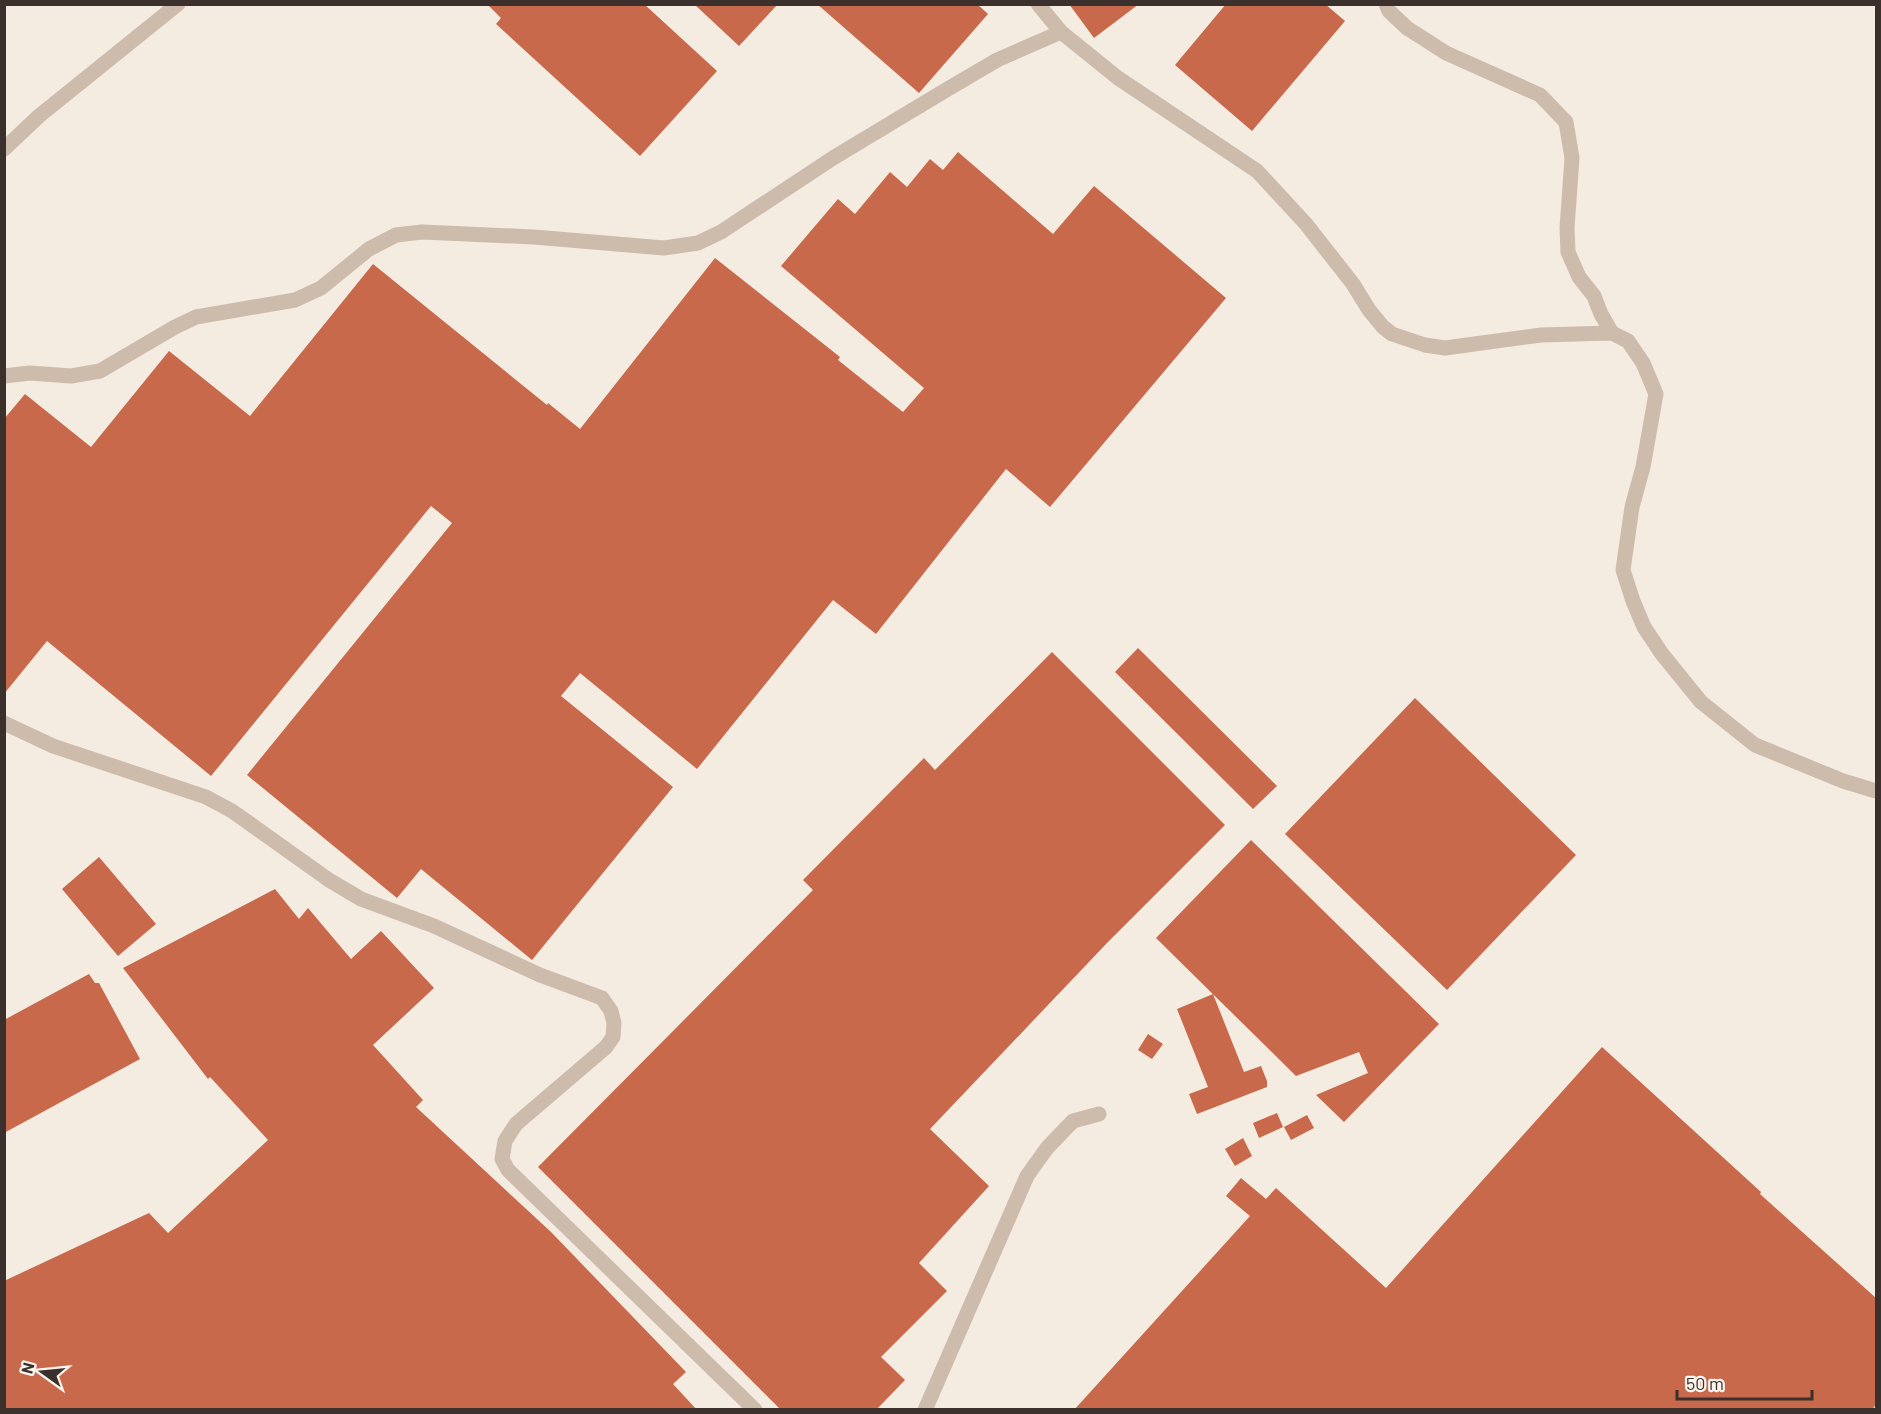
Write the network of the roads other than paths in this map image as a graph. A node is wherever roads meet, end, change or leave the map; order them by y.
1 (178, 4) edge
2 (1038, 4) edge
3 (1386, 4) edge
4 (1060, 32) junction
5 (4, 149) edge
6 (1612, 333) junction
7 (4, 376) edge
8 (4, 723) edge
9 (1876, 791) edge
10 (1099, 1114) dead end
11 (755, 1410) edge
12 (925, 1410) edge

1 - 5 street
2 - 4 street
3 - 6 street
4 - 6 street
4 - 7 street
6 - 9 street
8 - 11 street
10 - 12 street

